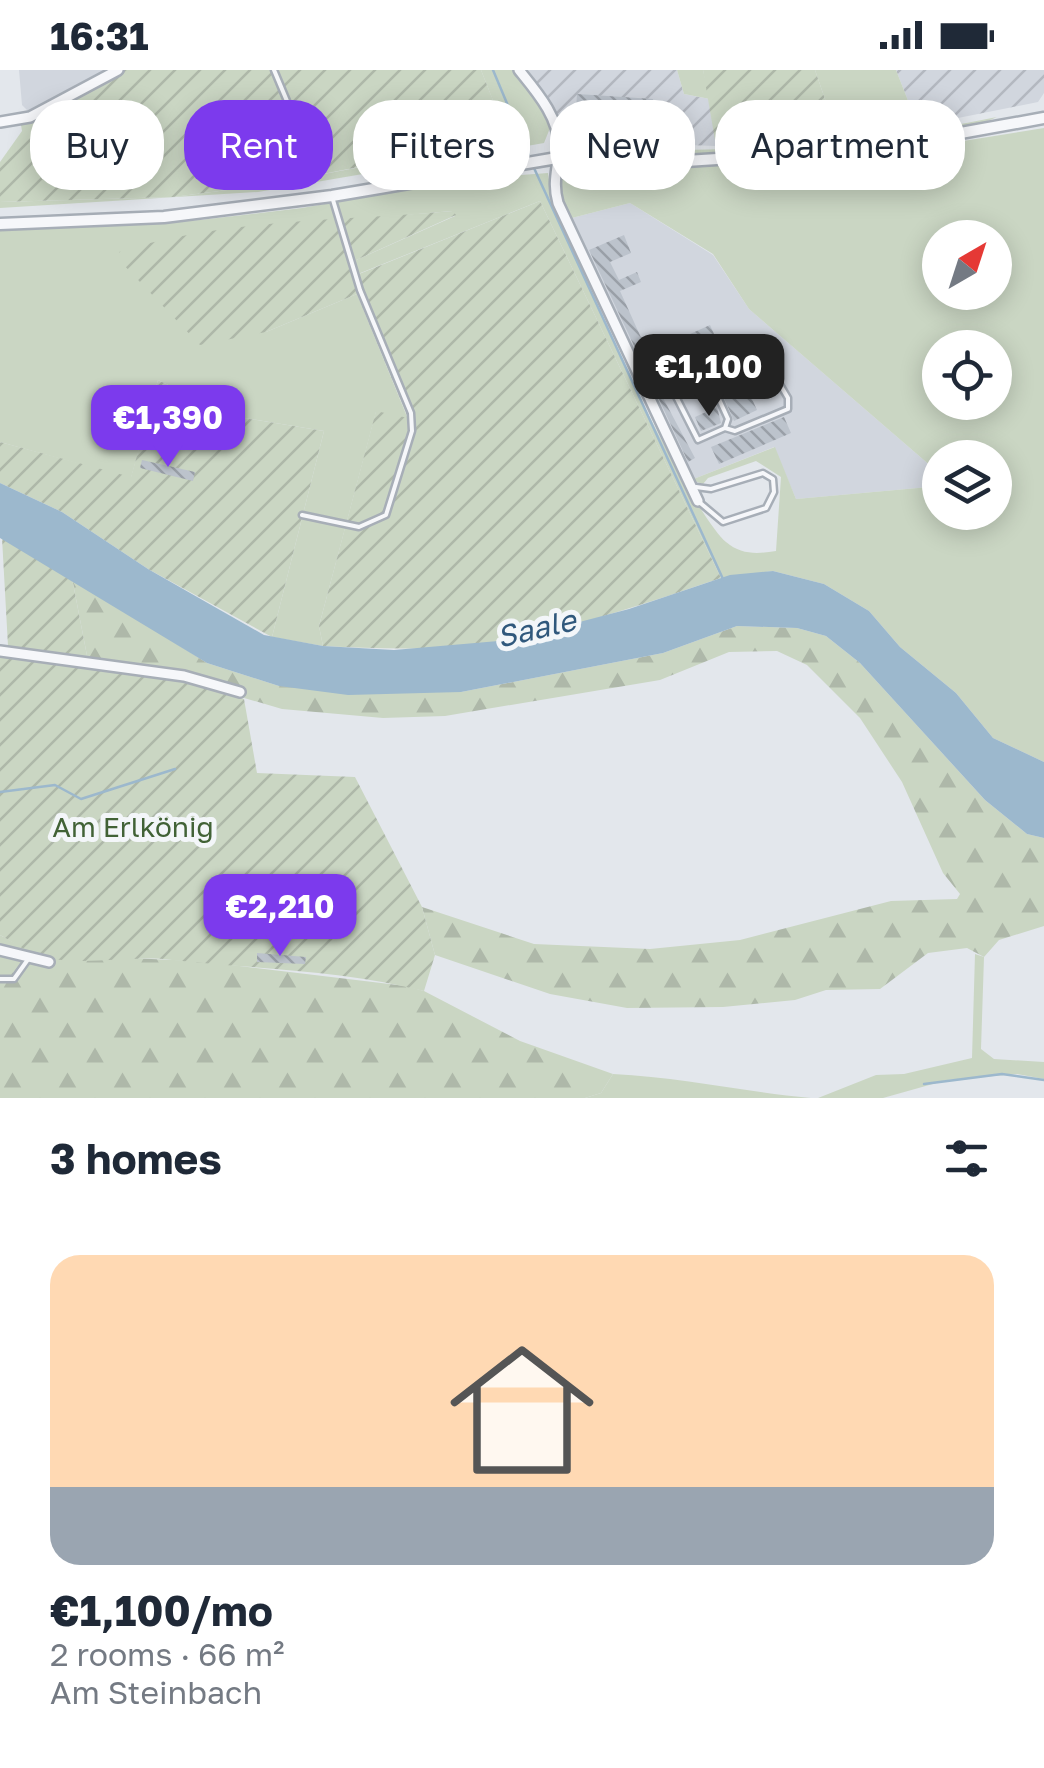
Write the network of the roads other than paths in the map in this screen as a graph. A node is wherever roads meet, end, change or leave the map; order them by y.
1 (118, 70) edge
2 (274, 70) edge
3 (518, 70) edge
4 (287, 100) edge
5 (550, 115) edge
6 (1044, 118) edge
7 (0, 122) edge
8 (550, 159) edge
9 (695, 160) edge
10 (556, 190) edge
11 (332, 196) junction
12 (0, 224) edge
13 (754, 341) dead end
14 (661, 367) junction
15 (636, 378) junction
16 (725, 428) junction
17 (691, 486) junction
18 (698, 501) joint
19 (302, 514) dead end
20 (0, 651) edge
21 (240, 692) dead end
22 (0, 950) edge
23 (29, 958) junction
24 (49, 962) dead end
25 (0, 979) edge

1 - 7 street
2 - 4 lane
3 - 5 street
6 - 9 street
8 - 11 street
10 - 15 street
11 - 12 street
11 - 19 lane
13 - 16 lane
14 - 15 lane
14 - 16 lane
14 - 16 lane
15 - 17 street
17 - 18 street
17 - 18 lane
20 - 21 street
22 - 23 street
23 - 24 street
23 - 25 lane

